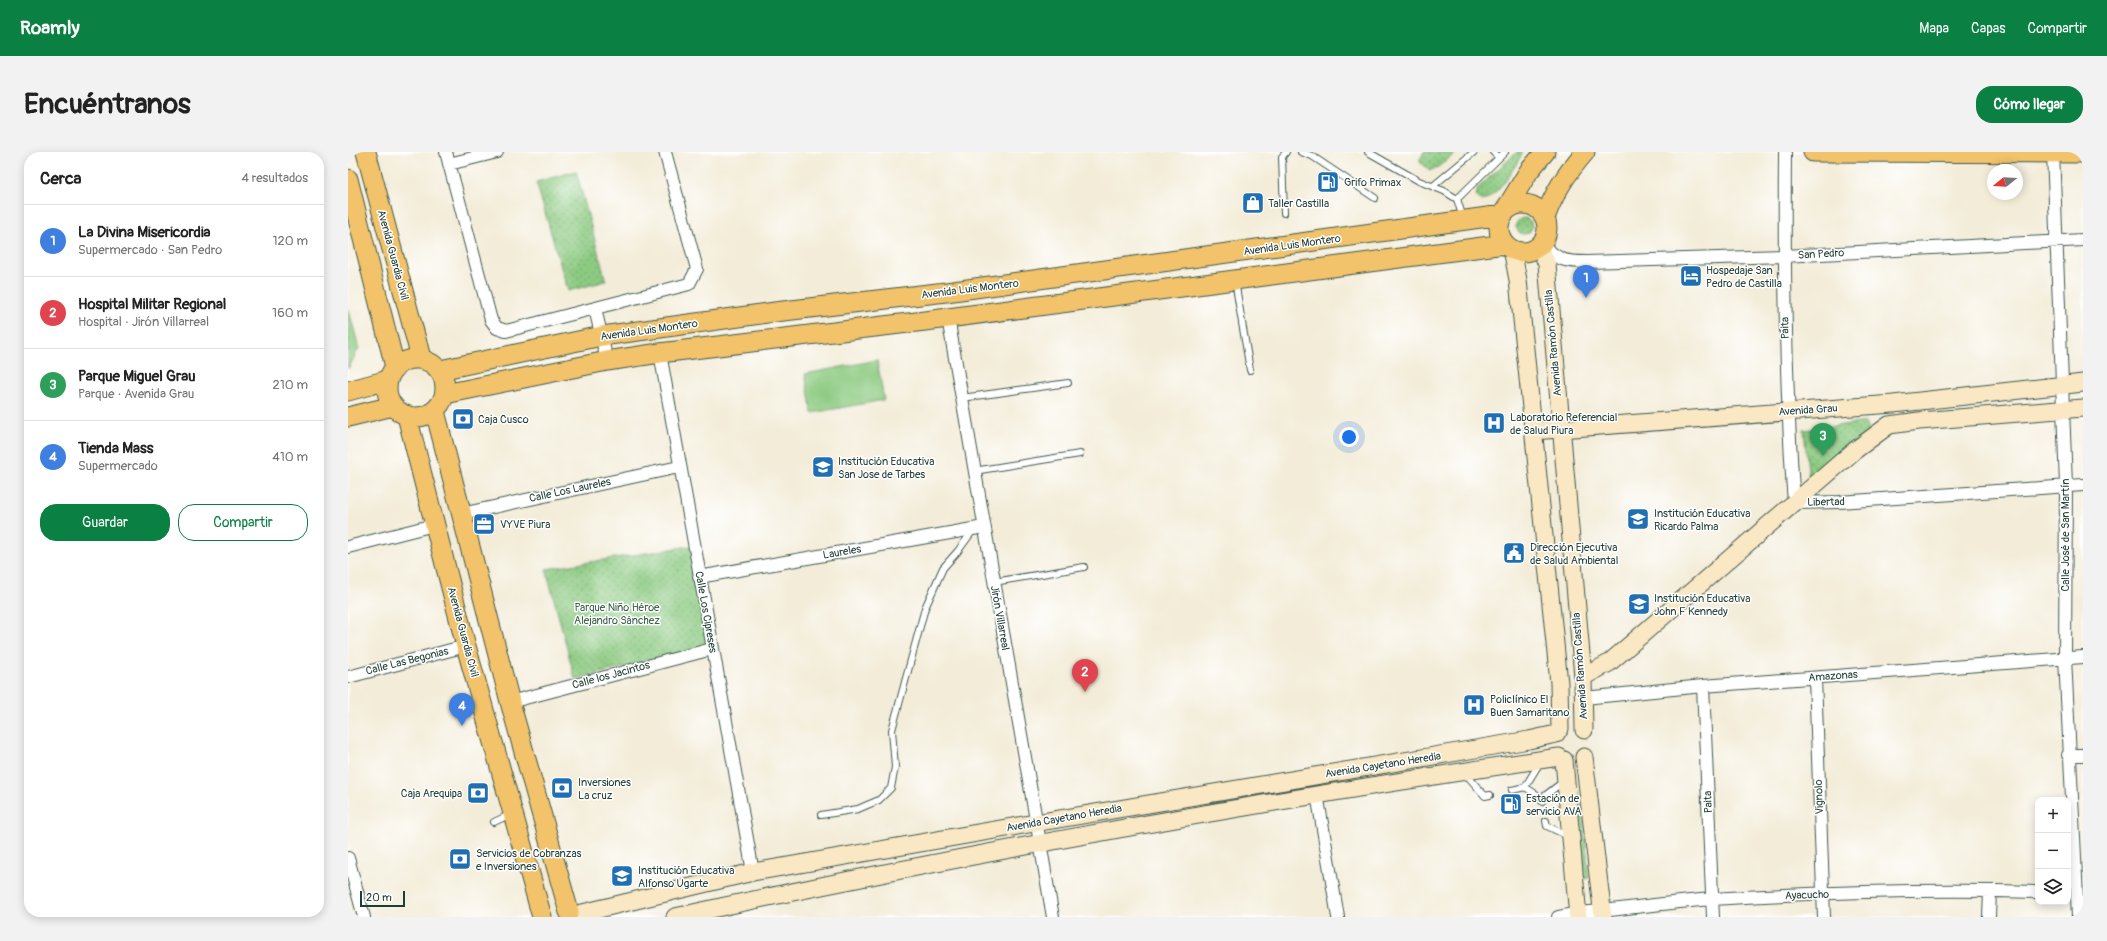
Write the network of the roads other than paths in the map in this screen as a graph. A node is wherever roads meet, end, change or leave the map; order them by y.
1 (366, 152) edge
2 (446, 152) edge
3 (497, 152) edge
4 (665, 152) edge
5 (1286, 152) edge
6 (1300, 152) edge
7 (1368, 152) edge
8 (1474, 152) edge
9 (1494, 152) edge
10 (1505, 152) edge
11 (1545, 152) edge
12 (1585, 152) edge
13 (1785, 152) edge
14 (1813, 152) edge
15 (2053, 153) edge
16 (2083, 153) edge
17 (1499, 158) junction
18 (449, 164) junction
19 (348, 179) edge
20 (1432, 186) junction
21 (1375, 198) dead end
22 (1457, 199) junction
23 (1284, 213) dead end
24 (1503, 214) junction
25 (1545, 218) junction
26 (1465, 221) junction
27 (1416, 228) junction
28 (2056, 240) junction
29 (2083, 240) edge
30 (1313, 242) junction
31 (1540, 245) junction
32 (1509, 246) junction
33 (1420, 255) junction
34 (1784, 256) junction
35 (1317, 269) junction
36 (1235, 280) junction
37 (595, 308) junction
38 (948, 318) junction
39 (602, 336) junction
40 (660, 353) junction
41 (420, 358) junction
42 (607, 361) junction
43 (440, 370) junction
44 (1250, 370) dead end
45 (392, 374) junction
46 (1068, 383) dead end
47 (2083, 383) edge
48 (2062, 385) junction
49 (348, 391) edge
50 (445, 394) junction
51 (962, 398) junction
52 (2083, 408) edge
53 (2063, 410) junction
54 (400, 411) junction
55 (435, 411) junction
56 (1787, 411) junction
57 (348, 417) edge
58 (1560, 428) junction
59 (1533, 430) junction
60 (1080, 454) dead end
61 (680, 467) junction
62 (974, 470) junction
63 (2066, 485) junction
64 (2083, 485) edge
65 (1794, 503) junction
66 (461, 514) junction
67 (434, 525) junction
68 (979, 527) junction
69 (348, 547) edge
70 (1084, 567) dead end
71 (699, 577) junction
72 (994, 582) junction
73 (466, 646) junction
74 (712, 648) junction
75 (2083, 657) edge
76 (2065, 658) junction
77 (348, 677) edge
78 (1583, 677) junction
79 (1815, 678) junction
80 (1704, 686) junction
81 (1584, 698) junction
82 (510, 702) junction
83 (1584, 730) junction
84 (1558, 732) junction
85 (2068, 755) junction
86 (2083, 755) edge
87 (1584, 757) junction
88 (1562, 758) junction
89 (1541, 759) junction
90 (1464, 772) junction
91 (1566, 780) junction
92 (1525, 787) junction
93 (1512, 790) dead end
94 (1317, 794) junction
95 (1490, 795) dead end
96 (539, 805) junction
97 (513, 813) junction
98 (820, 815) dead end
99 (1546, 821) dead end
100 (494, 822) dead end
101 (1035, 823) junction
102 (1571, 838) junction
103 (1039, 845) junction
104 (348, 858) edge
105 (753, 872) junction
106 (1990, 891) junction
107 (2035, 892) edge
108 (1823, 894) junction
109 (2076, 894) edge
110 (1712, 899) junction
111 (1603, 914) edge
112 (573, 915) edge
113 (1578, 915) edge
114 (364, 917) edge
115 (543, 917) edge
116 (675, 917) edge
117 (1053, 917) edge
118 (1338, 917) edge
119 (1558, 917) edge
120 (1713, 917) edge
121 (1824, 917) edge
122 (1989, 917) edge
123 (2078, 917) edge

1 - 41 main road, Avenida Guardia Civil
2 - 18 street
3 - 18 street
4 - 37 street
5 - 23 lane
6 - 21 lane
7 - 20 lane
8 - 20 lane
9 - 17 lane
10 - 17 lane
11 - 24 main road
12 - 25 main road
13 - 34 street, Paita
14 - 15 main road
15 - 16 main road
15 - 28 street, Calle José de San Martín
17 - 22 lane
18 - 37 street
19 - 45 main road
20 - 22 lane
22 - 26 lane
24 - 25 main road
24 - 26 main road, Avenida Luis Montero
24 - 32 main road
25 - 31 main road
26 - 27 main road, Avenida Luis Montero
27 - 30 main road, Avenida Luis Montero
27 - 33 main road
28 - 29 street, San Pedro
28 - 34 street, San Pedro
28 - 48 street, Calle José de San Martín
30 - 35 main road
30 - 39 main road, Avenida Luis Montero
31 - 32 main road
31 - 34 street, San Pedro
31 - 58 main road, Avenida Ramón Castilla
32 - 33 main road
32 - 59 main road, Avenida Ramón Castilla
33 - 35 main road
34 - 56 street, Paita
35 - 36 main road
36 - 38 main road
36 - 44 lane
37 - 39 street
38 - 40 main road
38 - 51 street, Jirón Villarreal
39 - 42 street
39 - 43 main road, Avenida Luis Montero
40 - 42 main road
40 - 61 street, Calle Los Cipreses
41 - 43 main road
41 - 45 main road
42 - 50 main road
43 - 50 main road
45 - 49 main road
45 - 54 main road
46 - 51 lane
47 - 48 main road, Avenida Grau
48 - 53 street, Calle José de San Martín
48 - 56 main road, Avenida Grau
50 - 55 main road
51 - 62 street, Jirón Villarreal
52 - 53 main road
53 - 63 street, Calle José de San Martín
53 - 65 main road
54 - 55 main road
54 - 57 main road
54 - 67 main road, Avenida Guardia Civil
55 - 66 main road
56 - 58 main road, Avenida Grau
56 - 65 street, Paita
58 - 59 main road, Avenida Grau
58 - 78 main road, Avenida Ramón Castilla
59 - 84 main road, Avenida Ramón Castilla
60 - 62 lane
61 - 66 street, Calle Los Laureles
61 - 71 street, Calle Los Cipreses
62 - 68 street, Jirón Villarreal
63 - 64 street, Libertad
63 - 65 street, Libertad
63 - 76 street, Calle José de San Martín
65 - 78 main road, Libertad
66 - 82 main road
67 - 69 street
67 - 73 main road, Avenida Guardia Civil
68 - 71 street, Laureles
68 - 72 street, Jirón Villarreal
68 - 98 lane
70 - 72 lane
71 - 74 street, Calle Los Cipreses
72 - 101 street, Jirón Villarreal
73 - 77 street, Calle Las Begonias
73 - 97 main road, Avenida Guardia Civil
74 - 82 street, Calle los Jacintos
74 - 105 street, Calle Los Cipreses
75 - 76 street, Amazonas
76 - 79 street, Amazonas
76 - 85 street, Calle José de San Martín
78 - 81 main road, Avenida Ramón Castilla
79 - 80 street, Amazonas
79 - 108 street, Vignolo
80 - 81 street, Amazonas
80 - 110 street, Paita
81 - 83 main road, Avenida Ramón Castilla
82 - 96 main road
83 - 84 main road
83 - 87 main road
84 - 88 main road
84 - 101 main road, Avenida Cayetano Heredia
85 - 86 street
85 - 109 street, Calle José de San Martín
87 - 88 main road
87 - 111 main road
88 - 89 main road, Avenida Cayetano Heredia
88 - 91 main road
89 - 90 main road, Avenida Cayetano Heredia
89 - 92 lane
90 - 94 main road, Avenida Cayetano Heredia
90 - 95 lane
91 - 92 lane
91 - 102 main road
92 - 93 lane
94 - 103 main road, Avenida Cayetano Heredia
94 - 118 street
96 - 97 main road
96 - 112 main road
97 - 100 lane
97 - 115 main road, Avenida Guardia Civil
99 - 102 lane
101 - 103 street, Jirón Villarreal
101 - 105 main road, Avenida Cayetano Heredia
102 - 113 main road
103 - 116 main road, Avenida Cayetano Heredia
103 - 117 street, Jirón Villarreal
104 - 114 street
105 - 112 main road, Avenida Cayetano Heredia
106 - 107 street, Ayacucho
106 - 108 street, Ayacucho
106 - 122 street
108 - 110 street, Ayacucho
108 - 121 street, Vignolo
109 - 123 street, Calle José de San Martín
110 - 111 street, Ayacucho
110 - 120 street, Paita
111 - 113 street, Ayacucho
112 - 115 main road
113 - 119 street, Ayacucho

